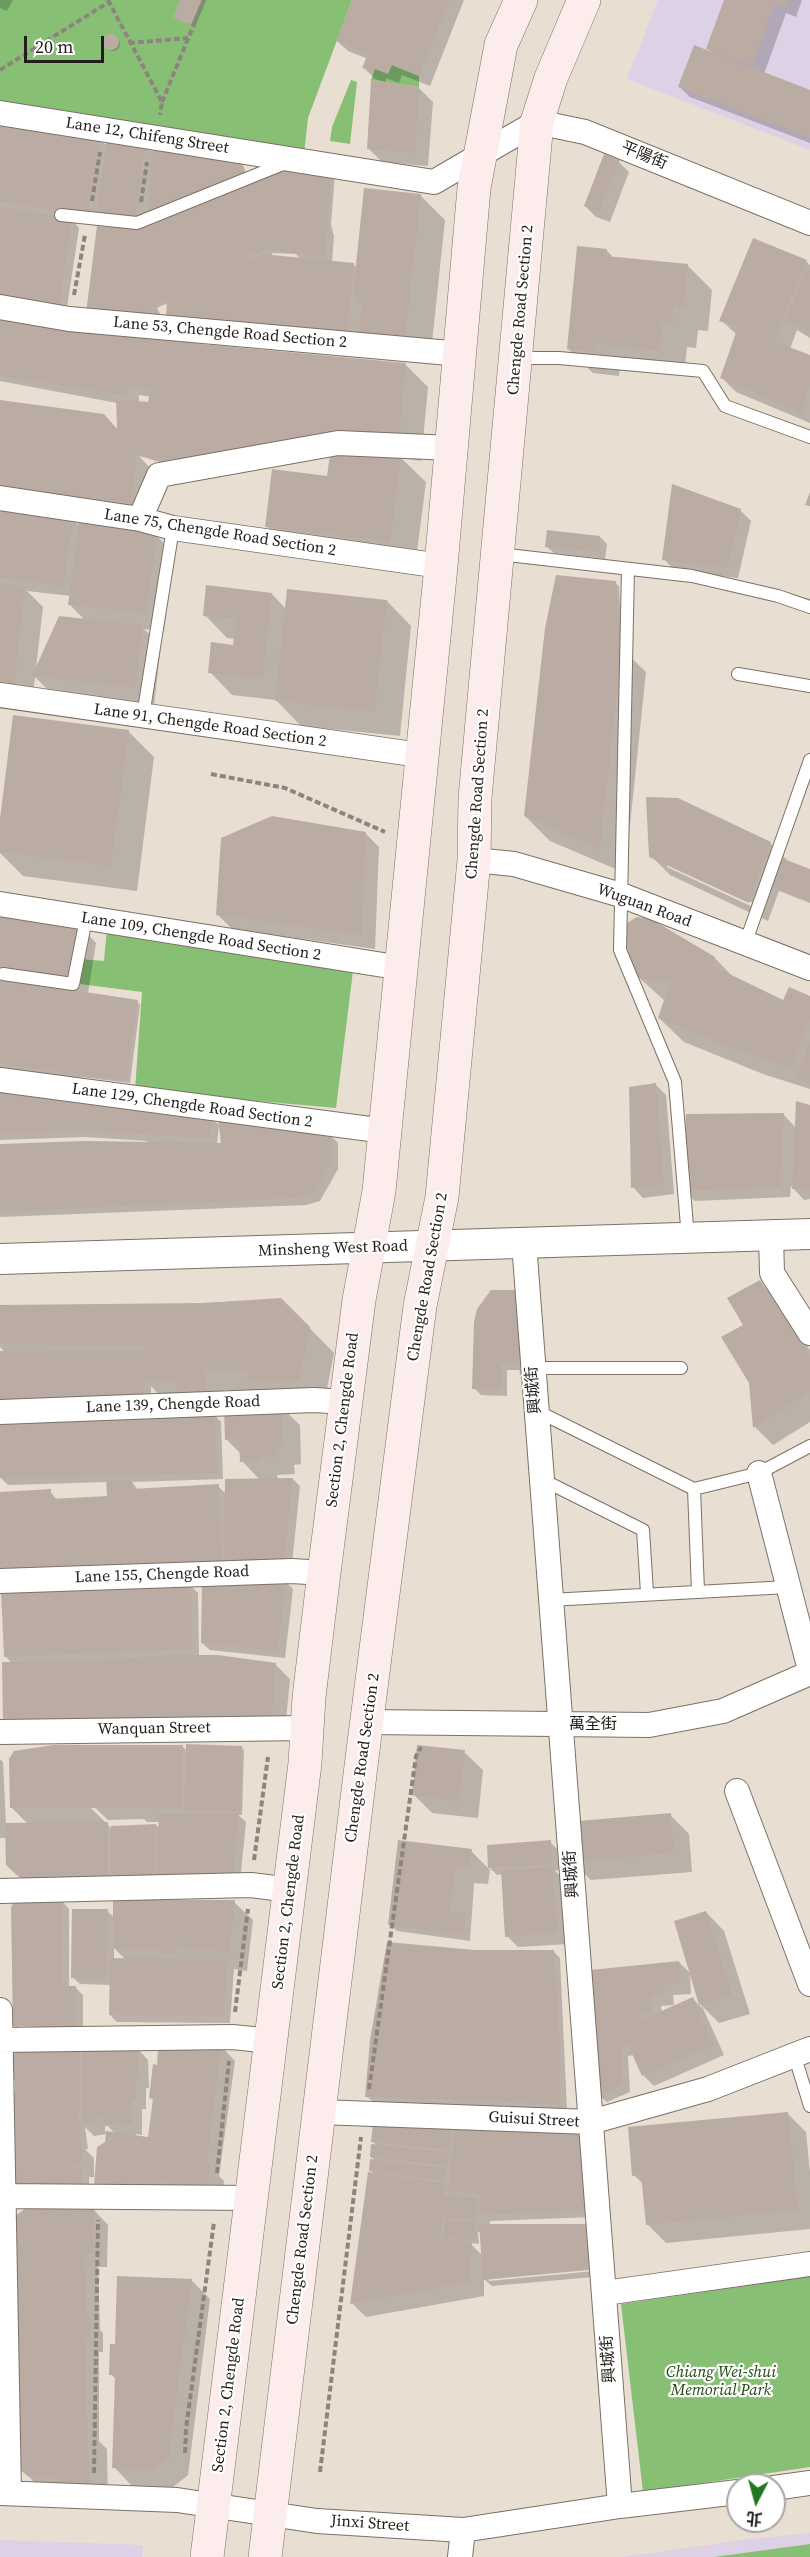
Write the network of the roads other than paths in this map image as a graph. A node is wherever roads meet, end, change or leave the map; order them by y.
1 (521, 0) edge
2 (584, 0) edge
3 (0, 113) edge
4 (537, 122) junction
5 (479, 155) junction
6 (294, 159) junction
7 (62, 215) dead end
8 (810, 223) edge
9 (0, 307) edge
10 (460, 354) junction
11 (517, 358) junction
12 (810, 437) edge
13 (452, 448) junction
14 (0, 498) edge
15 (140, 519) junction
16 (173, 528) junction
17 (498, 554) junction
18 (441, 566) junction
19 (628, 568) junction
20 (810, 608) edge
21 (738, 674) dead end
22 (810, 686) edge
23 (0, 695) edge
24 (143, 716) junction
25 (420, 755) junction
26 (810, 760) edge
27 (474, 860) junction
28 (621, 895) junction
29 (0, 904) edge
30 (86, 919) junction
31 (745, 944) junction
32 (402, 968) junction
33 (810, 968) edge
34 (3, 974) dead end
35 (0, 1080) edge
36 (385, 1131) junction
37 (810, 1234) edge
38 (771, 1235) junction
39 (688, 1238) junction
40 (524, 1243) junction
41 (433, 1246) junction
42 (369, 1248) junction
43 (0, 1259) edge
44 (810, 1333) edge
45 (532, 1368) junction
46 (681, 1368) dead end
47 (346, 1402) junction
48 (535, 1410) junction
49 (0, 1412) edge
50 (810, 1446) edge
51 (759, 1473) junction
52 (541, 1479) junction
53 (694, 1489) junction
54 (324, 1574) junction
55 (0, 1581) edge
56 (788, 1587) junction
57 (698, 1591) junction
58 (647, 1593) junction
59 (550, 1600) junction
60 (810, 1672) edge
61 (367, 1722) junction
62 (561, 1725) junction
63 (307, 1728) junction
64 (0, 1732) edge
65 (737, 1791) dead end
66 (290, 1890) junction
67 (0, 1891) edge
68 (810, 1984) edge
69 (0, 2010) edge
70 (0, 2040) edge
71 (272, 2041) junction
72 (802, 2051) edge
73 (810, 2106) edge
74 (319, 2112) junction
75 (591, 2122) junction
76 (2, 2196) edge
77 (253, 2198) junction
78 (810, 2264) edge
79 (605, 2293) junction
80 (3, 2336) edge
81 (810, 2483) edge
82 (786, 2486) edge
83 (5, 2493) edge
84 (726, 2493) edge
85 (214, 2505) junction
86 (620, 2506) junction
87 (270, 2514) junction
88 (463, 2530) junction
89 (207, 2557) edge
90 (265, 2557) edge
91 (460, 2557) edge

1 - 5 main road
2 - 4 main road, Chengde Road Section 2
3 - 6 street, Lane 12, Chifeng Street
4 - 5 street
4 - 8 street, 平陽街
4 - 11 main road, Chengde Road Section 2
5 - 6 street, Lane 12, Chifeng Street
5 - 10 main road
6 - 7 lane
9 - 10 street, Lane 53, Chengde Road Section 2
10 - 13 main road
11 - 12 lane
11 - 17 main road, Chengde Road Section 2
13 - 15 street
13 - 18 main road
14 - 15 street, Lane 75, Chengde Road Section 2
15 - 16 street, Lane 75, Chengde Road Section 2
16 - 18 street, Lane 75, Chengde Road Section 2
16 - 24 lane
17 - 19 lane
17 - 27 main road, Chengde Road Section 2
18 - 25 main road
19 - 20 lane
19 - 28 lane
21 - 22 lane
23 - 24 street, Lane 91, Chengde Road Section 2
24 - 25 street, Lane 91, Chengde Road Section 2
25 - 32 main road
26 - 31 lane
27 - 28 street, Wuguan Road
27 - 41 main road, Chengde Road Section 2
28 - 31 street, Wuguan Road
28 - 39 lane
29 - 30 street, Lane 109, Chengde Road Section 2
30 - 32 street, Lane 109, Chengde Road Section 2
30 - 34 lane
31 - 33 street, Wuguan Road
32 - 36 main road
35 - 36 street, Lane 129, Chengde Road Section 2
36 - 42 main road
37 - 38 street, Minsheng West Road
38 - 39 street, Minsheng West Road
38 - 44 street
39 - 40 street, Minsheng West Road
40 - 41 street, Minsheng West Road
40 - 45 street, 興城街
41 - 42 street, Minsheng West Road
41 - 61 main road, Chengde Road Section 2
42 - 43 street, Minsheng West Road
42 - 47 main road, Section 2, Chengde Road
45 - 46 lane
45 - 48 street, 興城街
47 - 49 street, Lane 139, Chengde Road
47 - 54 main road, Section 2, Chengde Road
48 - 52 street, 興城街
48 - 53 lane
50 - 51 lane
51 - 53 lane
51 - 56 street
52 - 58 lane
52 - 59 street, 興城街
53 - 57 lane
54 - 55 street, Lane 155, Chengde Road
54 - 63 main road, Section 2, Chengde Road
56 - 57 lane
56 - 60 street
57 - 58 lane
58 - 59 lane
59 - 62 street, 興城街
60 - 62 street, 萬全街
61 - 62 street, 萬全街
61 - 74 main road, Chengde Road Section 2
62 - 75 street, 興城街
63 - 64 street, Wanquan Street
63 - 66 main road, Section 2, Chengde Road
65 - 68 street
66 - 67 street
66 - 71 main road, Section 2, Chengde Road
69 - 70 street
70 - 71 street
70 - 76 street
71 - 77 main road, Section 2, Chengde Road
72 - 73 lane
72 - 75 street, Guisui Street
74 - 75 street, Guisui Street
74 - 87 main road, Chengde Road Section 2
75 - 79 street, 興城街
76 - 77 street
76 - 80 street
77 - 85 main road, Section 2, Chengde Road
78 - 79 street
79 - 86 street, 興城街
80 - 83 street
81 - 82 street
83 - 85 street, Jinxi Street
84 - 86 street, Jinxi Street
85 - 87 street, Jinxi Street
85 - 89 main road, Section 2, Chengde Road
86 - 88 street, Jinxi Street
87 - 88 street, Jinxi Street
87 - 90 main road, Chengde Road Section 2
88 - 91 street

